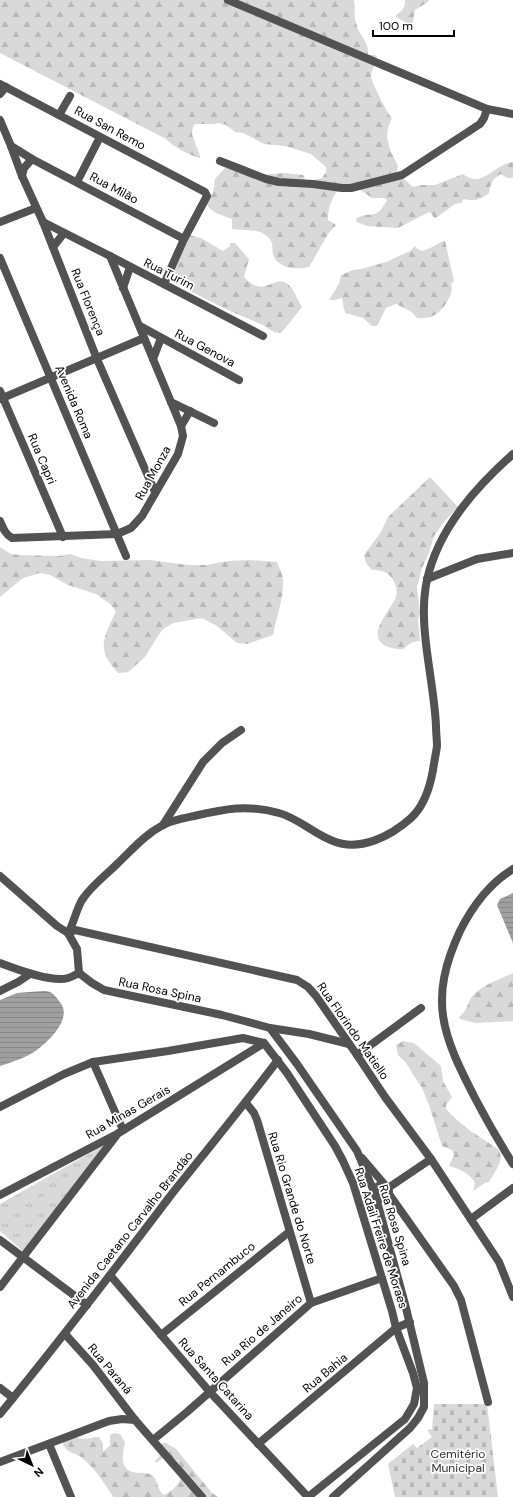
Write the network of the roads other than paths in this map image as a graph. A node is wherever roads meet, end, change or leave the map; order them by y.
1 (228, 0) edge
2 (3, 86) edge
3 (0, 94) edge
4 (70, 96) dead end
5 (487, 109) junction
6 (513, 114) edge
7 (59, 115) junction
8 (0, 120) edge
9 (100, 137) junction
10 (11, 146) junction
11 (32, 159) junction
12 (220, 161) dead end
13 (22, 176) junction
14 (76, 182) junction
15 (36, 208) junction
16 (0, 222) edge
17 (43, 222) junction
18 (64, 233) junction
19 (184, 239) junction
20 (53, 247) junction
21 (110, 256) junction
22 (0, 258) edge
23 (130, 267) junction
24 (164, 284) junction
25 (123, 288) junction
26 (140, 326) junction
27 (263, 336) dead end
28 (144, 338) junction
29 (161, 338) junction
30 (97, 359) junction
31 (154, 359) junction
32 (51, 378) junction
33 (238, 380) dead end
34 (1, 396) edge
35 (171, 402) junction
36 (190, 411) junction
37 (214, 423) dead end
38 (181, 426) junction
39 (513, 454) edge
40 (155, 492) junction
41 (0, 520) edge
42 (117, 534) junction
43 (63, 537) junction
44 (513, 554) edge
45 (126, 556) dead end
46 (427, 579) junction
47 (241, 730) dead end
48 (163, 825) junction
49 (513, 869) edge
50 (0, 876) edge
51 (68, 933) junction
52 (0, 964) edge
53 (79, 973) junction
54 (30, 974) junction
55 (0, 992) edge
56 (421, 1008) dead end
57 (270, 1028) junction
58 (264, 1043) junction
59 (349, 1044) junction
60 (357, 1055) junction
61 (278, 1060) junction
62 (93, 1062) junction
63 (246, 1103) junction
64 (0, 1107) edge
65 (120, 1132) junction
66 (357, 1151) junction
67 (430, 1159) junction
68 (513, 1164) edge
69 (513, 1188) edge
70 (387, 1189) junction
71 (375, 1194) junction
72 (0, 1195) edge
73 (471, 1219) junction
74 (289, 1232) junction
75 (0, 1240) edge
76 (23, 1257) junction
77 (110, 1275) junction
78 (382, 1278) junction
79 (0, 1287) edge
80 (513, 1297) edge
81 (311, 1303) junction
82 (405, 1304) junction
83 (87, 1305) junction
84 (392, 1311) junction
85 (410, 1322) junction
86 (396, 1328) junction
87 (64, 1334) junction
88 (161, 1335) junction
89 (0, 1388) edge
90 (209, 1391) junction
91 (13, 1398) junction
92 (488, 1402) dead end
93 (0, 1414) edge
94 (135, 1420) junction
95 (153, 1440) junction
96 (50, 1444) junction
97 (258, 1444) junction
98 (0, 1462) edge
99 (71, 1497) edge
100 (202, 1497) edge
101 (308, 1497) edge
102 (333, 1497) edge

1 - 5 street
2 - 3 street
2 - 7 street, Rua San Remo
4 - 7 street
5 - 6 street
5 - 12 street
7 - 9 street, Rua San Remo
8 - 10 street, Rua Florença
9 - 14 street
9 - 19 street, Rua San Remo
10 - 11 street, Rua Milão
10 - 13 street, Rua Florença
11 - 13 street
11 - 14 street, Rua Milão
13 - 15 street, Rua Florença
14 - 19 street, Rua Milão
15 - 16 street
15 - 17 street, Rua Florença
17 - 18 street, Rua Turim
17 - 20 street, Rua Florença
18 - 20 street
18 - 21 street, Rua Turim
19 - 24 street
20 - 30 street, Rua Florença
21 - 23 street, Rua Turim
21 - 25 street, Rua Monza
22 - 32 street, Avenida Roma
23 - 24 street, Rua Turim
23 - 25 street
24 - 27 street, Rua Turim
25 - 26 street, Rua Monza
26 - 28 street, Rua Monza
26 - 29 street, Rua Genova
28 - 30 street
28 - 31 street, Rua Monza
29 - 31 street, Rua Genova
29 - 33 street, Rua Genova
30 - 32 street
30 - 40 street, Rua Florença
31 - 35 street, Rua Monza
32 - 34 street
32 - 42 street, Avenida Roma
34 - 43 street, Rua Capri
35 - 36 street
35 - 38 street, Rua Monza
36 - 37 street
36 - 38 street
38 - 40 street, Rua Monza
39 - 46 street
40 - 42 street, Rua Monza
41 - 43 street, Rua Monza
42 - 43 street, Rua Monza
42 - 45 street, Avenida Roma
44 - 46 street
46 - 48 street
47 - 48 street
48 - 51 street
49 - 68 street
50 - 51 street
51 - 53 street
51 - 59 street, Rua Florindo Matiello
52 - 54 street
53 - 54 street
53 - 57 street, Rua Rosa Spina
54 - 55 street
56 - 60 street
57 - 59 street
57 - 66 street, Rua Rosa Spina
58 - 61 street, Rua Adail Freire de Moraes
58 - 62 street
58 - 65 street, Rua Minas Gerais
59 - 60 street, Rua Florindo Matiello
60 - 67 street, Rua Florindo Matiello
61 - 63 street, Avenida Caetano Carvalho Brandão
61 - 78 street, Rua Adail Freire de Moraes
62 - 64 street
62 - 65 street
63 - 74 street, Rua Rio Grande do Norte
63 - 77 street, Avenida Caetano Carvalho Brandão
65 - 72 street, Rua Minas Gerais
65 - 76 street
66 - 70 street
66 - 71 street, Rua Rosa Spina
67 - 70 street
67 - 73 street, Rua Florindo Matiello
69 - 73 street
70 - 71 street
70 - 71 street
70 - 92 street
71 - 82 street, Rua Rosa Spina
73 - 80 street, Rua Florindo Matiello
74 - 81 street, Rua Rio Grande do Norte
74 - 88 street, Rua Pernambuco
75 - 76 street
76 - 79 street
76 - 83 street
77 - 83 street, Avenida Caetano Carvalho Brandão
77 - 88 street, Rua Santa Catarina
78 - 81 street, Rua Rio de Janeiro
78 - 84 street, Rua Adail Freire de Moraes
81 - 90 street, Rua Rio de Janeiro
82 - 84 street
82 - 85 street, Rua Rosa Spina
83 - 87 street, Avenida Caetano Carvalho Brandão
84 - 86 street, Rua Adail Freire de Moraes
85 - 86 street, Rua Bahia
85 - 102 street, Rua Rosa Spina
86 - 97 street, Rua Bahia
86 - 101 street, Rua Adail Freire de Moraes
87 - 91 street, Avenida Caetano Carvalho Brandão
87 - 94 street, Rua Paraná
88 - 90 street, Rua Santa Catarina
89 - 91 street
90 - 95 street, Rua Rio de Janeiro
90 - 97 street, Rua Santa Catarina
91 - 93 street, Avenida Caetano Carvalho Brandão
94 - 95 street
94 - 96 street
95 - 100 street
96 - 98 street
96 - 99 street
97 - 101 street, Rua Santa Catarina

